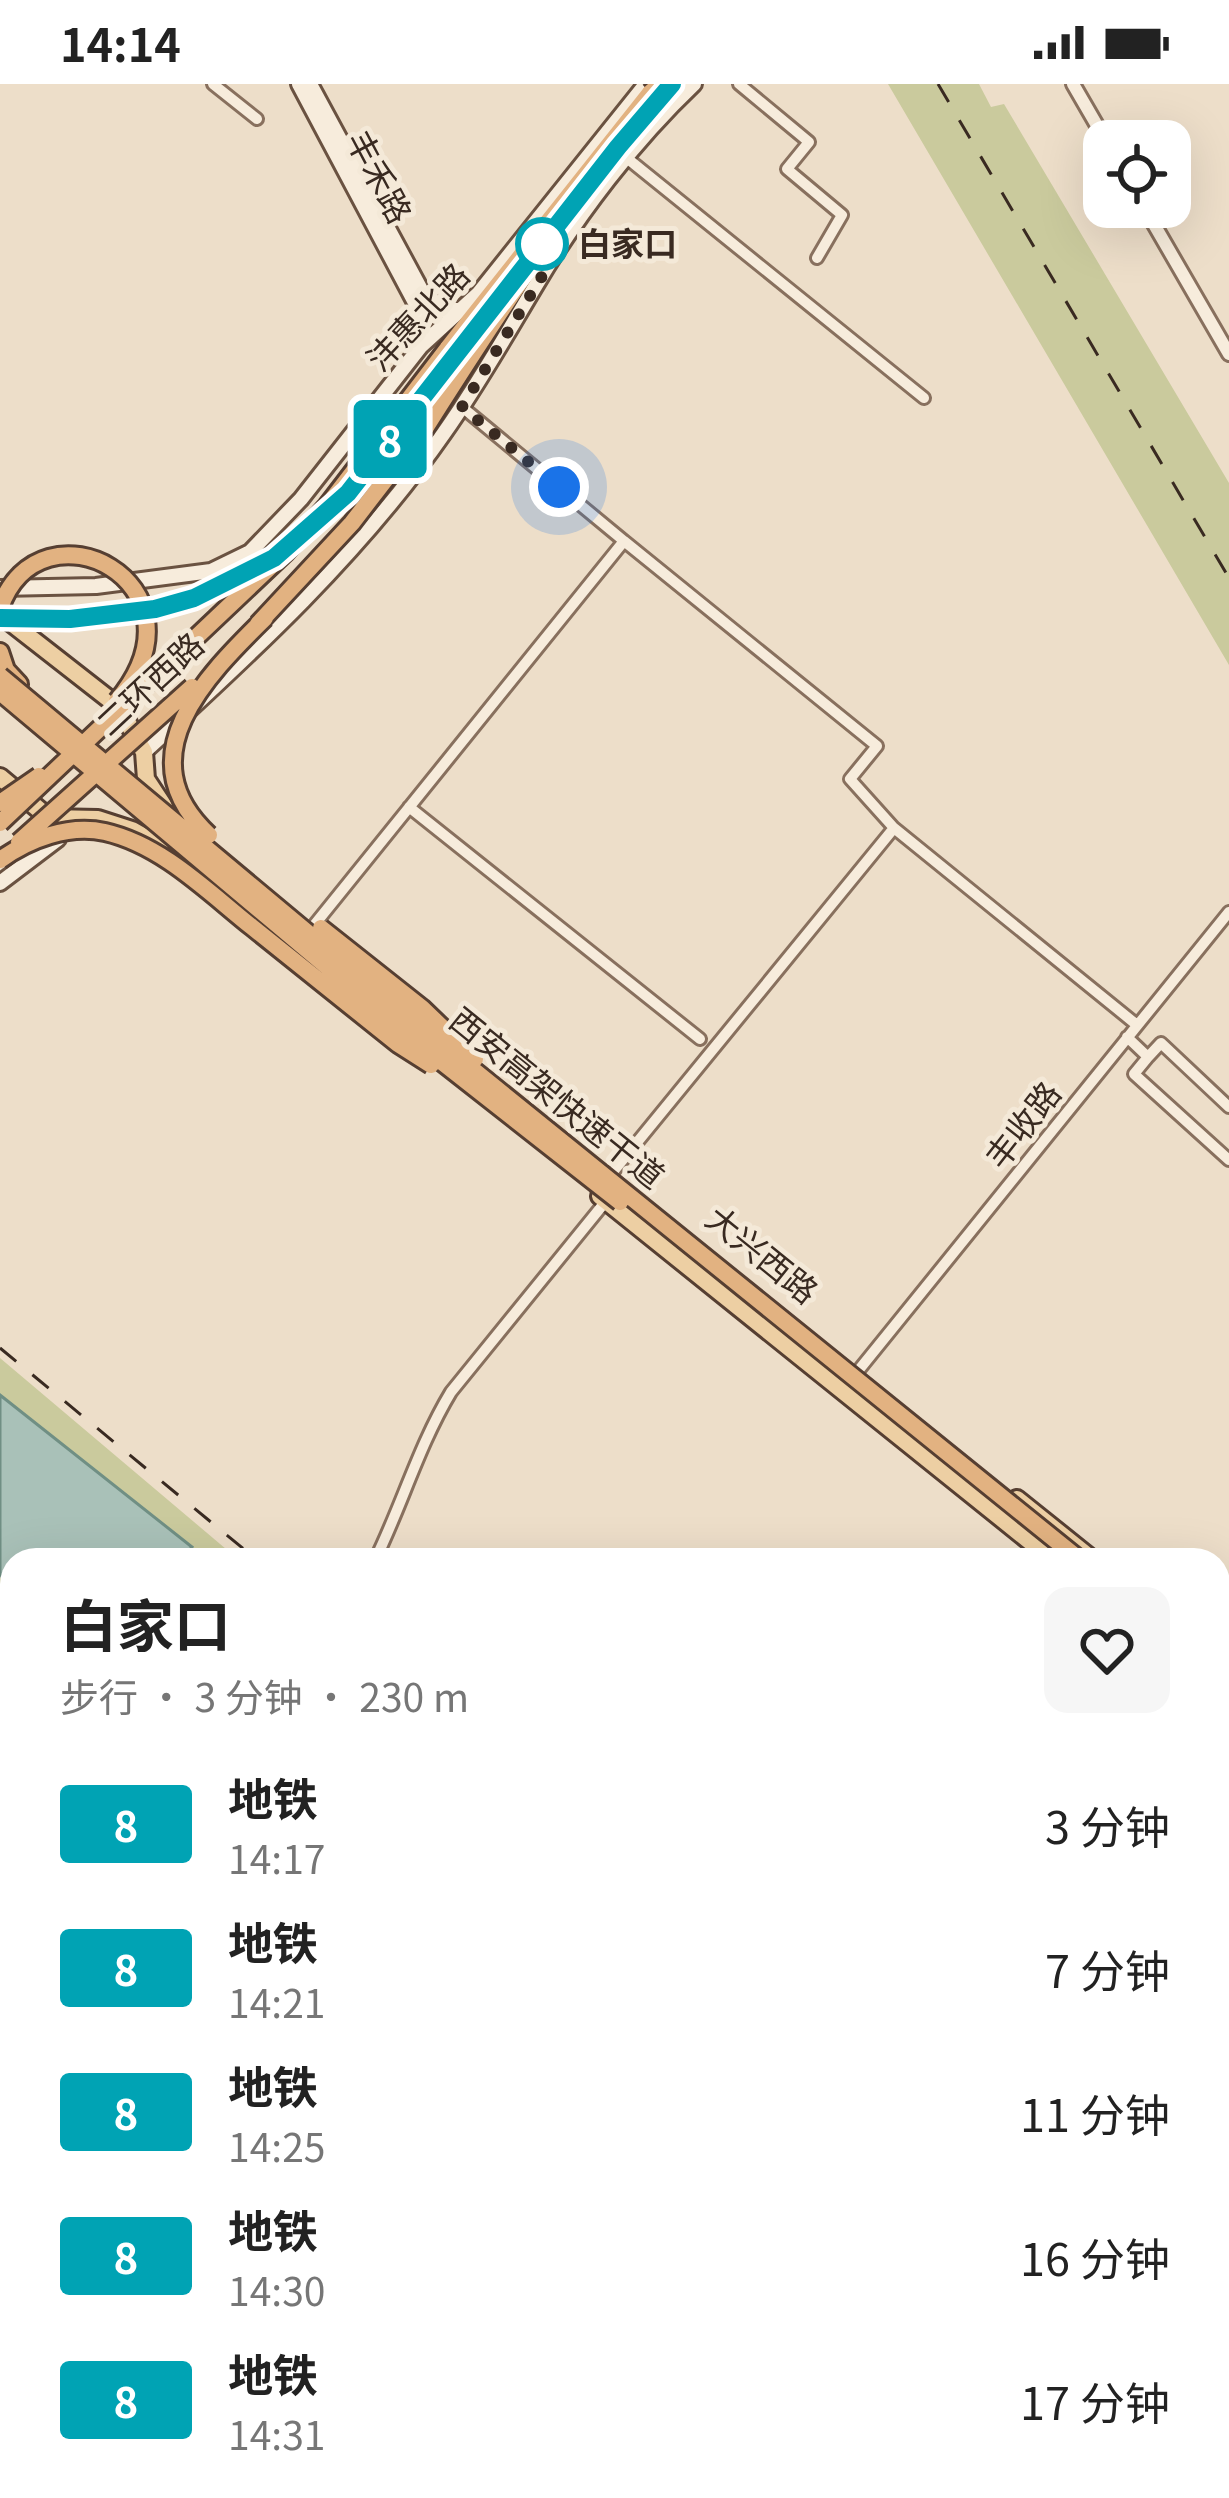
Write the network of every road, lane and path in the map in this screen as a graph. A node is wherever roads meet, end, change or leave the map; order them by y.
1 (213, 84) edge
2 (299, 84) edge
3 (310, 84) edge
4 (677, 84) edge
5 (694, 84) edge
6 (739, 84) edge
7 (1073, 84) edge
8 (652, 87) edge
9 (257, 119) dead end
10 (1094, 120) edge
11 (628, 159) junction
12 (593, 204) junction
13 (1156, 228) edge
14 (817, 258) dead end
15 (533, 267) junction
16 (478, 294) joint
17 (464, 315) junction
18 (1229, 354) edge
19 (408, 362) junction
20 (924, 398) dead end
21 (462, 407) junction
22 (624, 541) junction
23 (0, 588) edge
24 (0, 611) edge
25 (265, 618) junction
26 (0, 652) edge
27 (0, 676) edge
28 (0, 692) edge
29 (0, 702) edge
30 (29, 716) junction
31 (49, 716) junction
32 (144, 752) junction
33 (73, 756) junction
34 (0, 778) edge
35 (0, 802) edge
36 (409, 807) junction
37 (98, 819) junction
38 (0, 823) edge
39 (894, 827) junction
40 (0, 859) edge
41 (0, 883) edge
42 (1229, 912) edge
43 (311, 929) junction
44 (1137, 1025) junction
45 (1127, 1037) junction
46 (700, 1039) dead end
47 (1148, 1057) junction
48 (1229, 1107) edge
49 (531, 1125) junction
50 (1229, 1160) edge
51 (612, 1173) junction
52 (606, 1201) junction
53 (858, 1371) junction
54 (380, 1548) edge
55 (1038, 1548) edge
56 (1047, 1548) edge
57 (1065, 1548) edge
58 (1079, 1548) edge

1 - 9 street
2 - 19 main road, 丰禾路
3 - 17 main road, 丰禾路
4 - 15 highway, 二环西路
5 - 11 main road
6 - 14 street
7 - 10 street
8 - 16 main road, 沣惠北路
8 - 17 highway, 二环西路
11 - 12 main road
11 - 20 street
12 - 15 highway
12 - 21 main road
13 - 18 street
15 - 25 highway, 二环西路, bridge
16 - 17 highway
17 - 19 main road, 沣惠北路
17 - 33 highway, 二环西路, bridge
19 - 23 main road, 沣惠北路
21 - 22 street
21 - 32 main road
22 - 36 street
22 - 39 street
24 - 32 main road, 大兴西路
24 - 33 highway, bridge
25 - 40 highway, 二环西路, bridge
25 - 49 highway, bridge
26 - 31 highway, bridge
27 - 31 highway, 西安高架快速干道, bridge
28 - 30 highway, 西安高架快速干道, bridge
29 - 30 highway, bridge
30 - 49 highway, 西安高架快速干道, bridge
31 - 49 highway, 西安高架快速干道, bridge
32 - 37 main road
32 - 43 main road, 大兴西路
33 - 35 highway, bridge
33 - 38 highway, 二环西路, bridge
34 - 37 main road, 大兴西路
36 - 43 street
36 - 46 street
37 - 41 main road
37 - 52 main road, 大兴西路
39 - 44 street
39 - 51 street
40 - 49 highway, bridge
42 - 44 street, 丰收路
43 - 51 main road, 大兴西路
44 - 45 street, 丰收路
45 - 47 street
45 - 53 street, 丰收路
47 - 48 street
47 - 50 street
49 - 56 highway, 西安高架快速干道, bridge
49 - 57 highway, 西安高架快速干道, bridge
51 - 53 main road, 大兴西路
52 - 54 street
52 - 55 main road, 大兴西路
53 - 58 main road, 大兴西路

